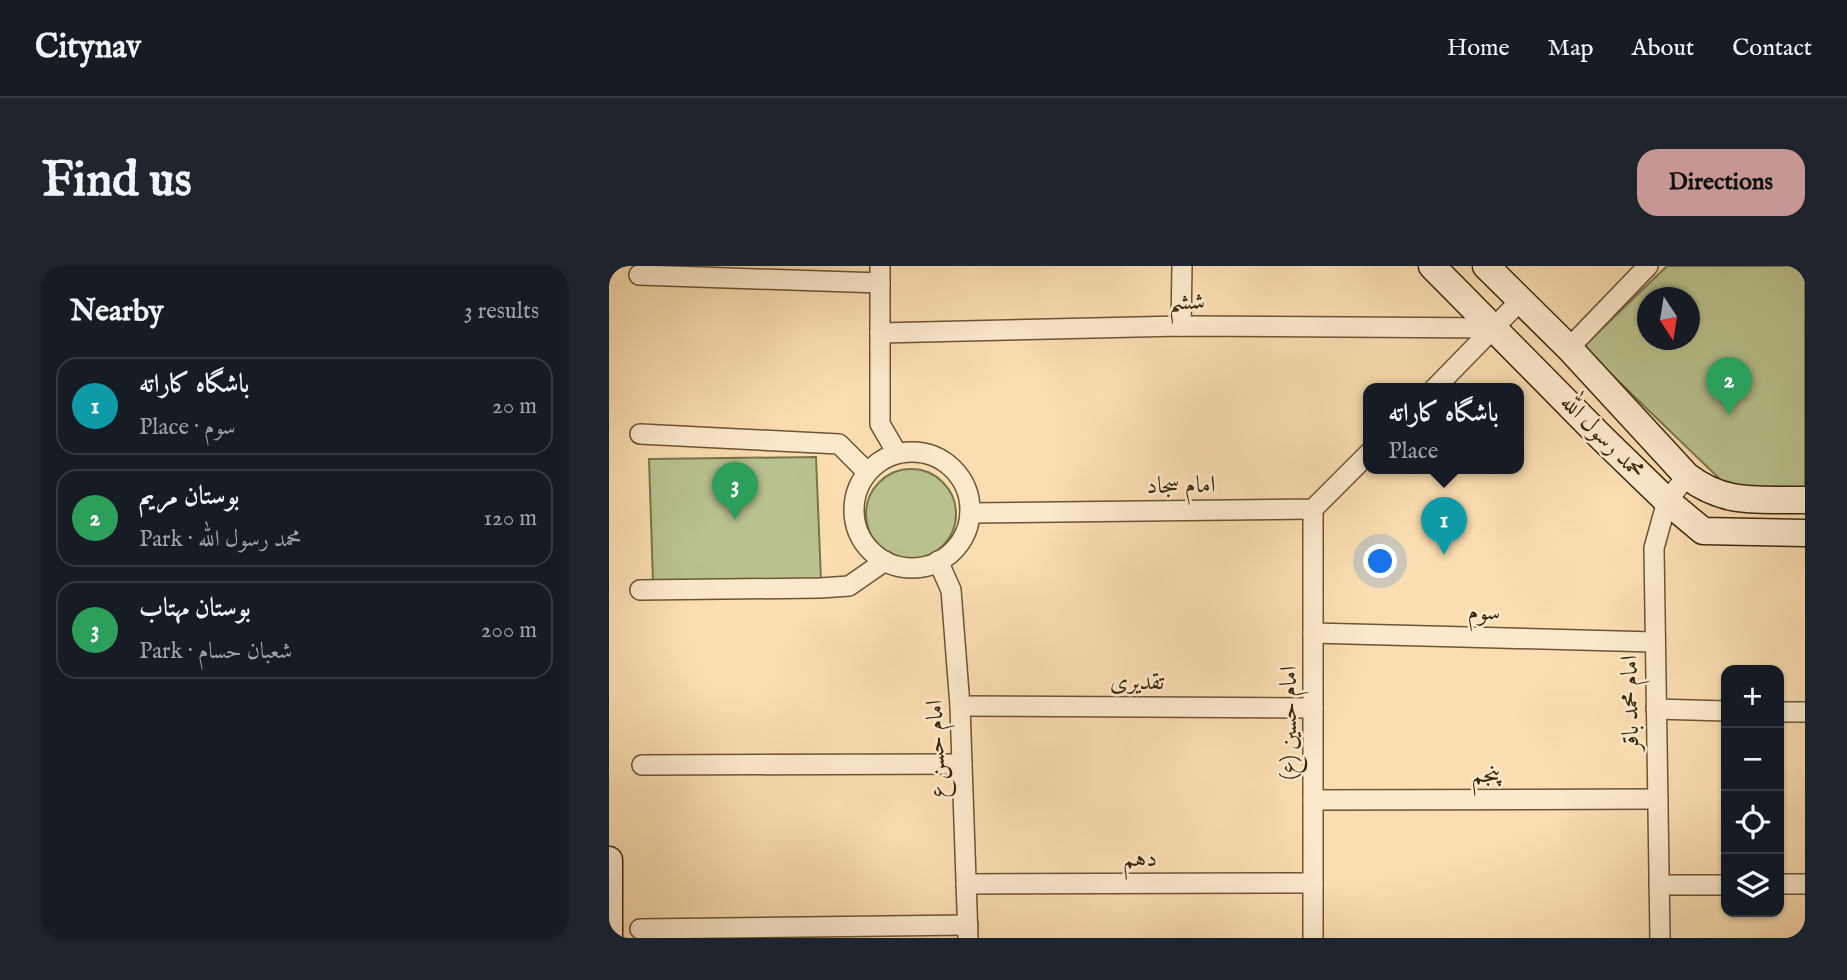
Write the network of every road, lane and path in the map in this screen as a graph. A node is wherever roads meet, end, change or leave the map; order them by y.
1 (1182, 266) edge
2 (1432, 266) edge
3 (1486, 266) edge
4 (1648, 266) edge
5 (880, 274) edge
6 (639, 275) dead end
7 (1520, 301) junction
8 (1181, 326) junction
9 (1495, 328) junction
10 (880, 333) junction
11 (1569, 348) junction
12 (1440, 383) edge
13 (639, 434) dead end
14 (897, 453) junction
15 (1363, 459) edge
16 (867, 472) junction
17 (1688, 476) junction
18 (1805, 500) edge
19 (1667, 502) junction
20 (1313, 509) junction
21 (970, 513) junction
22 (1805, 533) edge
23 (885, 561) junction
24 (938, 561) junction
25 (640, 590) dead end
26 (1313, 633) junction
27 (1654, 642) junction
28 (960, 706) junction
29 (1313, 708) junction
30 (1656, 709) junction
31 (1721, 711) edge
32 (1784, 712) edge
33 (1805, 712) edge
34 (962, 764) junction
35 (642, 765) dead end
36 (1658, 799) junction
37 (1313, 800) junction
38 (609, 860) edge
39 (1313, 883) junction
40 (966, 884) junction
41 (1784, 884) edge
42 (1805, 884) edge
43 (1659, 885) junction
44 (1721, 885) edge
45 (641, 929) dead end
46 (968, 932) edge
47 (609, 938) edge
48 (1313, 938) edge
49 (1660, 938) edge

1 - 8 street
2 - 9 street, محمد رسول الله
3 - 7 street, محمد رسول الله
4 - 11 street
5 - 6 street
5 - 10 street
7 - 9 street
7 - 11 street, محمد رسول الله
8 - 9 street, ششم
8 - 10 street, ششم
9 - 12 street
9 - 19 street, محمد رسول الله
10 - 14 street
11 - 17 street, محمد رسول الله
13 - 16 street
14 - 16 street
14 - 21 street
15 - 20 street
16 - 23 street
17 - 18 street, محمد رسول الله
17 - 19 street, امام محمد باقر
19 - 22 street, محمد رسول الله
19 - 27 street, امام محمد باقر
20 - 21 street, امام سجاد
20 - 26 street, امام حسین (ع)
21 - 24 street
23 - 24 street
23 - 25 street
24 - 28 street, امام حسن ع
26 - 27 street, سوم
26 - 29 street, امام حسین (ع)
27 - 30 street, امام محمد باقر
28 - 29 street, تقدیری
28 - 34 street, امام حسن ع
29 - 37 street, امام حسین (ع)
30 - 31 street
30 - 36 street, امام محمد باقر
32 - 33 street
34 - 35 street
34 - 40 street, امام حسن ع
36 - 37 street, پنجم
36 - 43 street, امام محمد باقر
37 - 39 street, امام حسین (ع)
38 - 47 street
39 - 40 street, دهم
39 - 48 street, امام حسین (ع)
40 - 46 street, امام حسن ع
41 - 42 street
43 - 44 street
43 - 49 street, امام محمد باقر
45 - 46 street

